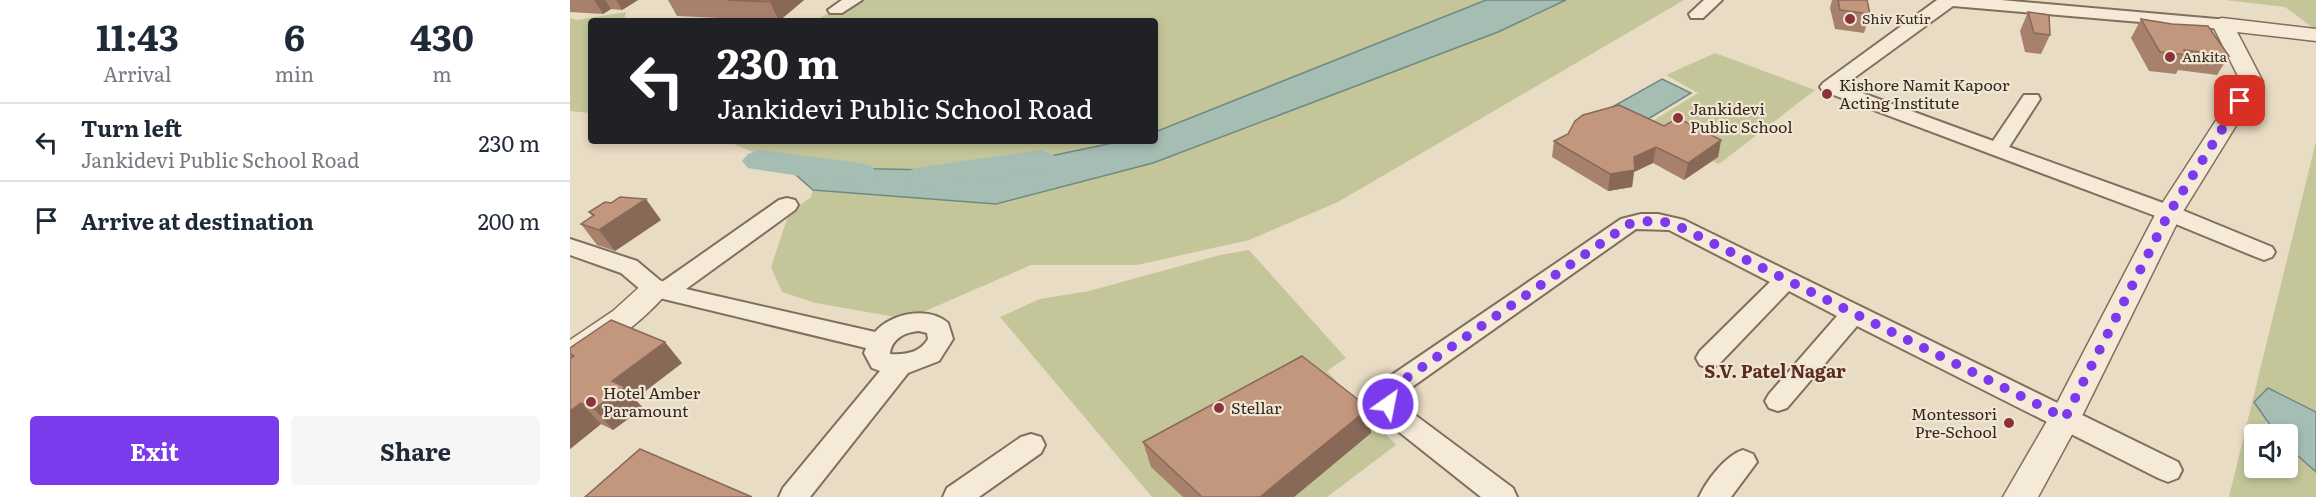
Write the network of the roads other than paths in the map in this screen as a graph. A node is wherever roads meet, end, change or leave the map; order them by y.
1 (854, 0) edge
2 (1714, 0) edge
3 (1948, 0) edge
4 (836, 10) dead end
5 (1697, 15) dead end
6 (2222, 24) junction
7 (2316, 35) edge
8 (2031, 99) dead end
9 (1997, 150) junction
10 (787, 205) dead end
11 (2169, 213) junction
12 (570, 247) edge
13 (2264, 252) dead end
14 (1786, 280) junction
15 (660, 291) junction
16 (1853, 314) junction
17 (880, 342) junction
18 (570, 343) edge
19 (570, 357) edge
20 (1709, 358) dead end
21 (899, 366) junction
22 (1778, 401) dead end
23 (2065, 418) junction
24 (1031, 445) dead end
25 (1743, 462) dead end
26 (2168, 470) dead end
27 (794, 497) edge
28 (957, 497) edge
29 (1503, 497) edge
30 (1713, 497) edge
31 (2020, 497) edge

1 - 4 street
2 - 5 street
3 - 6 street
3 - 9 street
6 - 7 street
6 - 11 street
8 - 9 street
9 - 11 street
10 - 15 street
11 - 13 street
11 - 23 street
12 - 15 street
14 - 16 street
14 - 20 street
14 - 29 street
15 - 17 street
15 - 18 street
15 - 19 street
16 - 22 street
16 - 23 street
17 - 21 street
17 - 21 street
21 - 27 street
23 - 26 street
23 - 31 street
24 - 28 street
25 - 30 street

